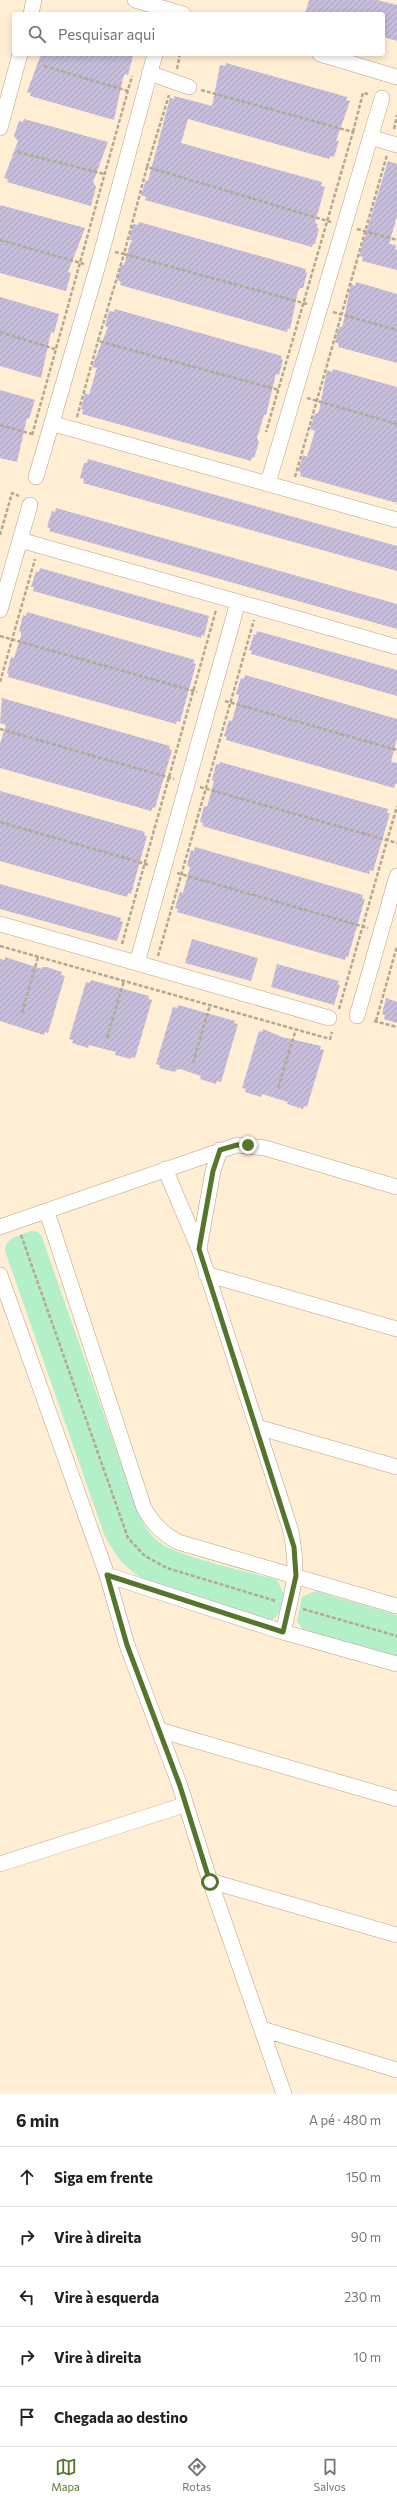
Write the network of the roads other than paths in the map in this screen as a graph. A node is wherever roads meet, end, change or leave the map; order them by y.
1 (34, 0) edge
2 (136, 0) edge
3 (31, 12) edge
4 (176, 12) edge
5 (19, 56) edge
6 (154, 56) edge
7 (327, 56) edge
8 (149, 74) junction
9 (397, 77) edge
10 (189, 87) road end
11 (382, 98) dead end
12 (0, 128) edge
13 (370, 137) junction
14 (395, 149) edge
15 (54, 424) junction
16 (36, 477) dead end
17 (268, 483) junction
18 (30, 505) dead end
19 (397, 520) edge
20 (20, 540) junction
21 (238, 602) junction
22 (0, 610) edge
23 (397, 647) edge
24 (397, 876) edge
25 (0, 924) edge
26 (137, 963) junction
27 (357, 1016) road end
28 (334, 1018) road end
29 (220, 1150) junction
30 (165, 1169) junction
31 (397, 1186) edge
32 (47, 1212) junction
33 (0, 1226) edge
34 (199, 1249) junction
35 (206, 1274) junction
36 (0, 1275) edge
37 (397, 1329) edge
38 (257, 1427) junction
39 (397, 1467) edge
40 (107, 1575) junction
41 (296, 1576) junction
42 (397, 1606) edge
43 (283, 1632) junction
44 (397, 1664) edge
45 (159, 1730) junction
46 (397, 1799) edge
47 (184, 1804) junction
48 (0, 1864) edge
49 (210, 1882) junction
50 (397, 1935) edge
51 (262, 2029) junction
52 (397, 2070) edge
53 (284, 2094) edge

1 - 3 street
2 - 4 street
5 - 12 street
6 - 8 street
7 - 9 street
8 - 10 street
8 - 15 street
11 - 13 street
13 - 14 street
13 - 17 street
15 - 16 street
15 - 17 street
17 - 19 street
18 - 20 street
20 - 21 street
20 - 22 street
21 - 23 street
21 - 26 street
24 - 27 street
25 - 26 street
26 - 28 street
29 - 30 street
29 - 31 street
29 - 34 street
30 - 32 street
30 - 34 street
32 - 33 street
32 - 41 street
34 - 35 street
35 - 37 street
35 - 38 street
36 - 40 street
38 - 39 street
38 - 41 street
40 - 43 street
40 - 45 street
41 - 42 street
41 - 43 street
43 - 44 street
45 - 46 street
45 - 47 street
47 - 48 street
47 - 49 street
49 - 50 street
49 - 51 street
51 - 52 street
51 - 53 street

